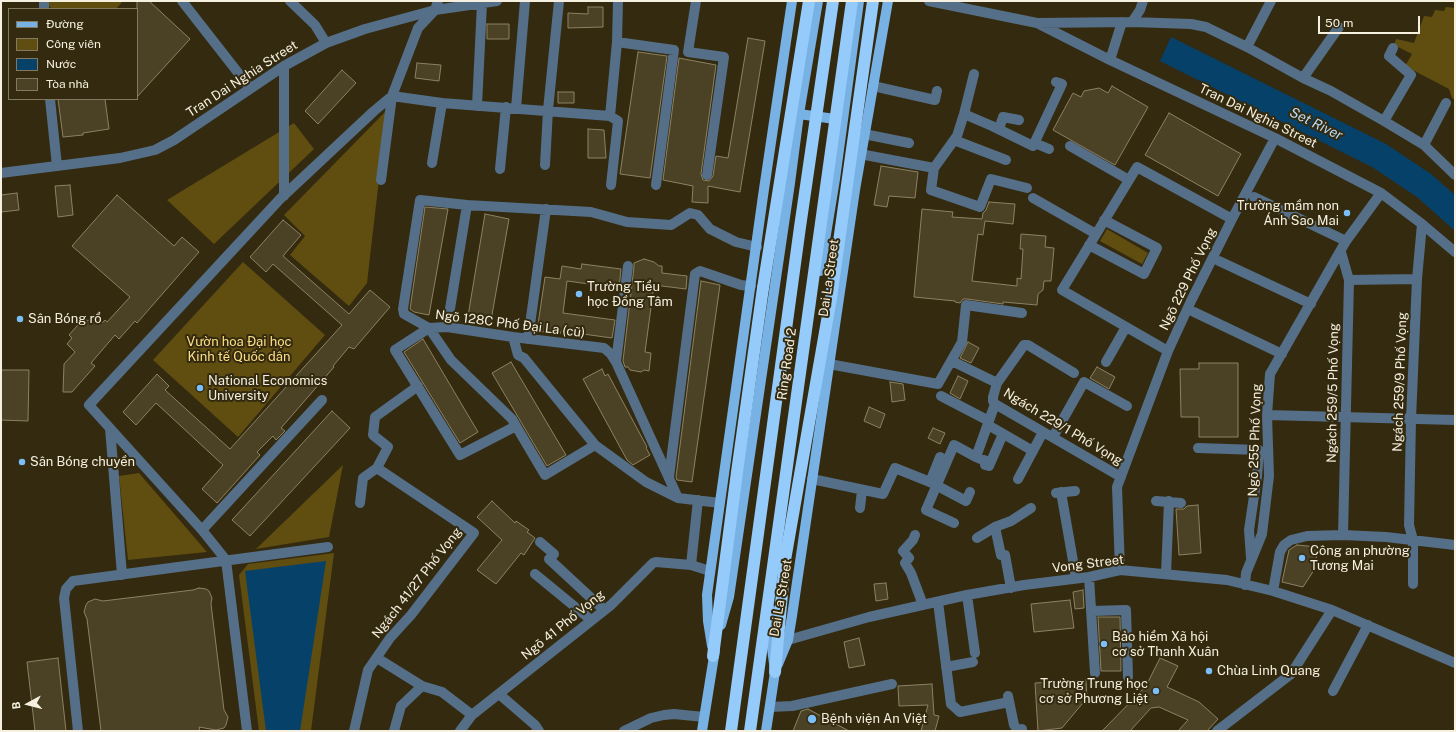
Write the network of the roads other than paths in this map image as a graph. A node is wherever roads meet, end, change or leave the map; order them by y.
1 (182, 1) edge
2 (290, 1) edge
3 (497, 1) edge
4 (525, 1) edge
5 (559, 1) edge
6 (618, 1) edge
7 (696, 1) edge
8 (792, 1) edge
9 (809, 1) edge
10 (818, 1) edge
11 (833, 1) edge
12 (852, 1) edge
13 (859, 1) edge
14 (873, 1) edge
15 (888, 1) edge
16 (929, 1) edge
17 (1143, 1) edge
18 (1271, 1) edge
19 (482, 3) junction
20 (437, 5) edge
21 (1127, 22) junction
22 (1037, 23) junction
23 (1339, 27) dead end
24 (616, 42) junction
25 (326, 43) junction
26 (1247, 47) junction
27 (1393, 48) dead end
28 (674, 50) junction
29 (688, 52) junction
30 (1110, 60) junction
31 (284, 66) junction
32 (974, 74) dead end
33 (1303, 78) junction
34 (1056, 82) dead end
35 (873, 86) junction
36 (250, 88) junction
37 (937, 91) dead end
38 (392, 96) junction
39 (50, 100) edge
40 (442, 103) junction
41 (1446, 103) dead end
42 (477, 106) junction
43 (511, 108) junction
44 (548, 110) junction
45 (799, 114) junction
46 (964, 114) junction
47 (610, 116) junction
48 (842, 120) junction
49 (1018, 120) dead end
50 (1384, 121) junction
51 (999, 129) junction
52 (864, 134) junction
53 (1275, 138) junction
54 (954, 140) junction
55 (1035, 142) junction
56 (909, 143) dead end
57 (1424, 145) junction
58 (1070, 146) dead end
59 (1049, 149) dead end
60 (860, 154) junction
61 (1006, 160) dead end
62 (432, 163) dead end
63 (545, 165) dead end
64 (57, 166) junction
65 (934, 168) junction
66 (500, 169) dead end
67 (1, 173) edge
68 (706, 174) dead end
69 (1455, 175) edge
70 (835, 179) junction
71 (381, 180) dead end
72 (1129, 180) junction
73 (790, 183) junction
74 (611, 185) dead end
75 (656, 185) dead end
76 (1027, 188) dead end
77 (1381, 193) junction
78 (284, 196) junction
79 (763, 196) junction
80 (1254, 197) dead end
81 (1033, 198) dead end
82 (853, 204) junction
83 (468, 205) junction
84 (546, 209) junction
85 (1232, 219) junction
86 (1104, 220) junction
87 (1422, 224) junction
88 (1096, 234) junction
89 (1346, 241) junction
90 (1089, 245) junction
91 (757, 247) junction
92 (1341, 252) junction
93 (1455, 252) edge
94 (1219, 261) dead end
95 (628, 266) dead end
96 (1349, 280) junction
97 (1417, 280) junction
98 (751, 286) junction
99 (1311, 304) junction
100 (1194, 312) dead end
101 (1022, 313) dead end
102 (447, 327) junction
103 (1126, 327) junction
104 (429, 328) junction
105 (513, 337) junction
106 (528, 339) junction
107 (1168, 351) junction
108 (1282, 354) junction
109 (952, 361) junction
110 (616, 362) junction
111 (1106, 362) dead end
112 (829, 364) junction
113 (1074, 373) dead end
114 (998, 383) junction
115 (418, 386) junction
116 (941, 396) dead end
117 (322, 400) dead end
118 (995, 404) junction
119 (1127, 406) dead end
120 (1267, 415) junction
121 (1345, 417) junction
122 (1411, 420) junction
123 (1455, 420) edge
124 (988, 423) junction
125 (516, 426) junction
126 (110, 428) junction
127 (1043, 432) junction
128 (1003, 434) junction
129 (1053, 437) junction
130 (595, 445) junction
131 (1198, 448) dead end
132 (1032, 451) junction
133 (976, 457) junction
134 (377, 468) junction
135 (669, 477) junction
136 (1121, 477) junction
137 (812, 479) junction
138 (1018, 479) dead end
139 (933, 484) junction
140 (862, 490) junction
141 (1075, 491) dead end
142 (970, 492) dead end
143 (678, 498) junction
144 (698, 500) junction
145 (1156, 501) dead end
146 (1169, 501) junction
147 (720, 503) junction
148 (1181, 503) dead end
149 (360, 504) dead end
150 (860, 508) dead end
151 (1031, 508) dead end
152 (954, 523) dead end
153 (995, 527) junction
154 (202, 530) junction
155 (1343, 534) junction
156 (915, 535) dead end
157 (977, 538) dead end
158 (1413, 540) junction
159 (540, 542) dead end
160 (1455, 544) edge
161 (328, 547) dead end
162 (226, 560) junction
163 (1251, 560) junction
164 (691, 565) junction
165 (1120, 570) junction
166 (710, 571) junction
167 (122, 574) junction
168 (535, 574) dead end
169 (1166, 574) junction
170 (1089, 577) junction
171 (1076, 578) junction
172 (1413, 584) dead end
173 (1245, 585) junction
174 (1011, 588) junction
175 (1274, 591) junction
176 (967, 595) junction
177 (938, 602) junction
178 (923, 605) junction
179 (604, 610) junction
180 (1332, 610) junction
181 (1092, 611) junction
182 (591, 620) junction
183 (1368, 625) junction
184 (788, 640) junction
185 (713, 656) junction
186 (377, 658) junction
187 (1455, 663) edge
188 (946, 667) junction
189 (775, 672) junction
190 (1095, 673) dead end
191 (1128, 677) dead end
192 (892, 684) dead end
193 (422, 686) junction
194 (1333, 691) dead end
195 (499, 694) junction
196 (770, 708) junction
197 (472, 715) junction
198 (704, 717) junction
199 (1022, 730) dead end
200 (78, 731) edge
201 (247, 731) edge
202 (354, 731) edge
203 (394, 731) edge
204 (460, 731) edge
205 (539, 731) edge
206 (624, 731) edge
207 (702, 731) edge
208 (731, 731) edge
209 (750, 731) edge
210 (766, 731) edge
211 (1217, 731) edge

1 - 36 street
2 - 25 street
3 - 19 street, Tran Dai Nghia Street
4 - 43 street
5 - 44 street
6 - 24 street
7 - 29 street
8 - 79 main road
9 - 185 highway, bridge
10 - 45 main road
11 - 208 highway, Ring Road 2, bridge
12 - 209 highway, Ring Road 2, bridge
13 - 48 main road, Dai La Street
14 - 189 highway, bridge
15 - 35 main road, Dai La Street
16 - 22 street, Tran Dai Nghia Street
17 - 21 street
18 - 26 street
19 - 20 street, Tran Dai Nghia Street
19 - 42 street
20 - 25 street, Tran Dai Nghia Street
20 - 38 street
21 - 22 street, Tran Dai Nghia Street
21 - 26 street, Tran Dai Nghia Street
21 - 30 street
22 - 30 street, Tran Dai Nghia Street
23 - 33 street
24 - 28 street
24 - 47 street
25 - 31 street, Tran Dai Nghia Street
26 - 33 street, Tran Dai Nghia Street
27 - 50 street
28 - 29 street
28 - 75 street
29 - 68 street
30 - 53 street, Tran Dai Nghia Street
31 - 36 street, Tran Dai Nghia Street
31 - 78 street
32 - 46 street
33 - 50 street, Tran Dai Nghia Street
34 - 55 street
35 - 37 street
35 - 52 main road, Dai La Street
36 - 64 street, Tran Dai Nghia Street
38 - 40 street
38 - 71 street
38 - 78 street
39 - 64 street
40 - 42 street
40 - 62 street
41 - 57 street
42 - 43 street
43 - 44 street
43 - 66 street
44 - 47 street
44 - 63 street
45 - 48 main road
45 - 73 main road
46 - 51 street
46 - 54 street
47 - 74 street
48 - 70 main road, Dai La Street
49 - 51 street
50 - 57 street, Tran Dai Nghia Street
51 - 55 street
52 - 56 street
52 - 60 main road, Dai La Street
53 - 77 street, Tran Dai Nghia Street
53 - 85 street, Ngõ 229 Phố Vọng
54 - 61 street
54 - 65 street
55 - 59 street
57 - 69 street, Tran Dai Nghia Street
58 - 72 street
60 - 65 street
60 - 82 main road, Dai La Street
64 - 67 street, Tran Dai Nghia Street
65 - 76 street
70 - 82 main road
70 - 189 main road, Dai La Street
72 - 85 street, Ngõ 229 Phố Vọng
72 - 86 street, Ngõ 229 Phố Vọng
73 - 79 main road
73 - 185 main road
77 - 87 street, Tran Dai Nghia Street
77 - 89 street, Ngõ 255 Phố Vọng
78 - 126 street
79 - 91 main road
80 - 89 street
81 - 88 street
82 - 112 main road, Dai La Street
83 - 84 street, Ngõ 128C Phố Đại La (cũ)
83 - 102 street
83 - 104 street, Ngõ 128C Phố Đại La (cũ)
84 - 91 street, Ngõ 128C Phố Đại La (cũ)
84 - 106 street
85 - 107 street, Ngõ 229 Phố Vọng
86 - 88 street, Ngõ 229 Phố Vọng
86 - 90 street
87 - 93 street, Tran Dai Nghia Street
87 - 97 street, Ngách 259/9 Phố Vọng
88 - 90 street, Ngõ 229 Phố Vọng
89 - 92 street, Ngõ 255 Phố Vọng
90 - 103 street, Ngõ 229 Phố Vọng
91 - 98 main road
92 - 96 street, Ngách 259/5 Phố Vọng
92 - 99 street, Ngõ 255 Phố Vọng
94 - 99 street
95 - 110 street
96 - 97 street
96 - 121 street, Ngách 259/5 Phố Vọng
97 - 122 street, Ngách 259/9 Phố Vọng
98 - 135 street
98 - 147 main road
99 - 108 street, Ngõ 255 Phố Vọng
100 - 108 street
101 - 109 street
102 - 104 street, Ngõ 128C Phố Đại La (cũ)
102 - 105 street, Ngõ 128C Phố Đại La (cũ)
103 - 107 street, Ngõ 229 Phố Vọng
103 - 111 street
104 - 115 street
104 - 125 street
105 - 106 street, Ngõ 128C Phố Đại La (cũ)
105 - 130 street
106 - 110 street, Ngõ 128C Phố Đại La (cũ)
107 - 136 street, Ngõ 229 Phố Vọng
108 - 120 street, Ngõ 255 Phố Vọng
109 - 112 street
109 - 114 street
110 - 135 street, Ngõ 128C Phố Đại La (cũ)
112 - 137 main road, Dai La Street
113 - 114 street, Ngách 229/1 Phố Vọng
114 - 118 street, Ngách 229/1 Phố Vọng
115 - 125 street
115 - 134 street
116 - 124 street
117 - 154 street
118 - 124 street
118 - 127 street, Ngách 229/1 Phố Vọng
119 - 129 street
120 - 121 street
120 - 163 street, Ngõ 255 Phố Vọng
121 - 122 street
121 - 155 street, Ngách 259/5 Phố Vọng
122 - 123 street
122 - 158 street, Ngách 259/9 Phố Vọng
124 - 128 street
124 - 133 street
125 - 130 street
126 - 154 street
126 - 167 street
127 - 129 street, Ngách 229/1 Phố Vọng
127 - 132 street
128 - 132 street
128 - 133 street
129 - 136 street, Ngách 229/1 Phố Vọng
130 - 143 street
131 - 163 street
132 - 138 street
133 - 139 street
134 - 149 street
134 - 186 street, Ngách 41/27 Phố Vọng
135 - 143 street, Ngõ 128C Phố Đại La (cũ)
136 - 165 street, Ngõ 229 Phố Vọng
137 - 140 street
137 - 184 main road, Dai La Street
139 - 140 street
139 - 142 street
139 - 152 street
140 - 150 street
141 - 171 street
143 - 144 street
144 - 147 street
144 - 164 street
145 - 146 street
146 - 148 street
146 - 169 street
147 - 166 main road
151 - 153 street
153 - 157 street
153 - 174 street
154 - 162 street
155 - 158 street
155 - 175 street
156 - 178 street
158 - 160 street
158 - 172 street, Ngách 259/9 Phố Vọng
159 - 179 street
161 - 162 street
162 - 167 street
162 - 201 street
163 - 173 street, Ngõ 255 Phố Vọng
164 - 166 street, Ngõ 41 Phố Vọng
164 - 179 street, Ngõ 41 Phố Vọng
165 - 169 street, Vong Street
165 - 170 street, Vong Street
166 - 185 main road
167 - 200 street
168 - 182 street
169 - 173 street, Vong Street
170 - 171 street, Vong Street
170 - 181 street
171 - 174 street, Vong Street
173 - 175 street, Vong Street
174 - 176 street, Vong Street
175 - 180 street, Vong Street
176 - 177 street, Vong Street
176 - 188 street
177 - 178 street, Vong Street
177 - 188 street
178 - 184 street, Vong Street
179 - 182 street, Ngõ 41 Phố Vọng
180 - 183 street, Vong Street
180 - 211 street
181 - 190 street
181 - 191 street
182 - 195 street, Ngõ 41 Phố Vọng
183 - 187 street, Vong Street
183 - 194 street
184 - 189 main road, Dai La Street
185 - 198 main road
186 - 193 street
186 - 202 street, Ngách 41/27 Phố Vọng
188 - 199 street
189 - 196 main road
192 - 196 street
193 - 197 street
193 - 203 street
195 - 197 street, Ngõ 41 Phố Vọng
195 - 205 street
196 - 210 main road
197 - 204 street, Ngõ 41 Phố Vọng
198 - 206 street
198 - 207 main road

